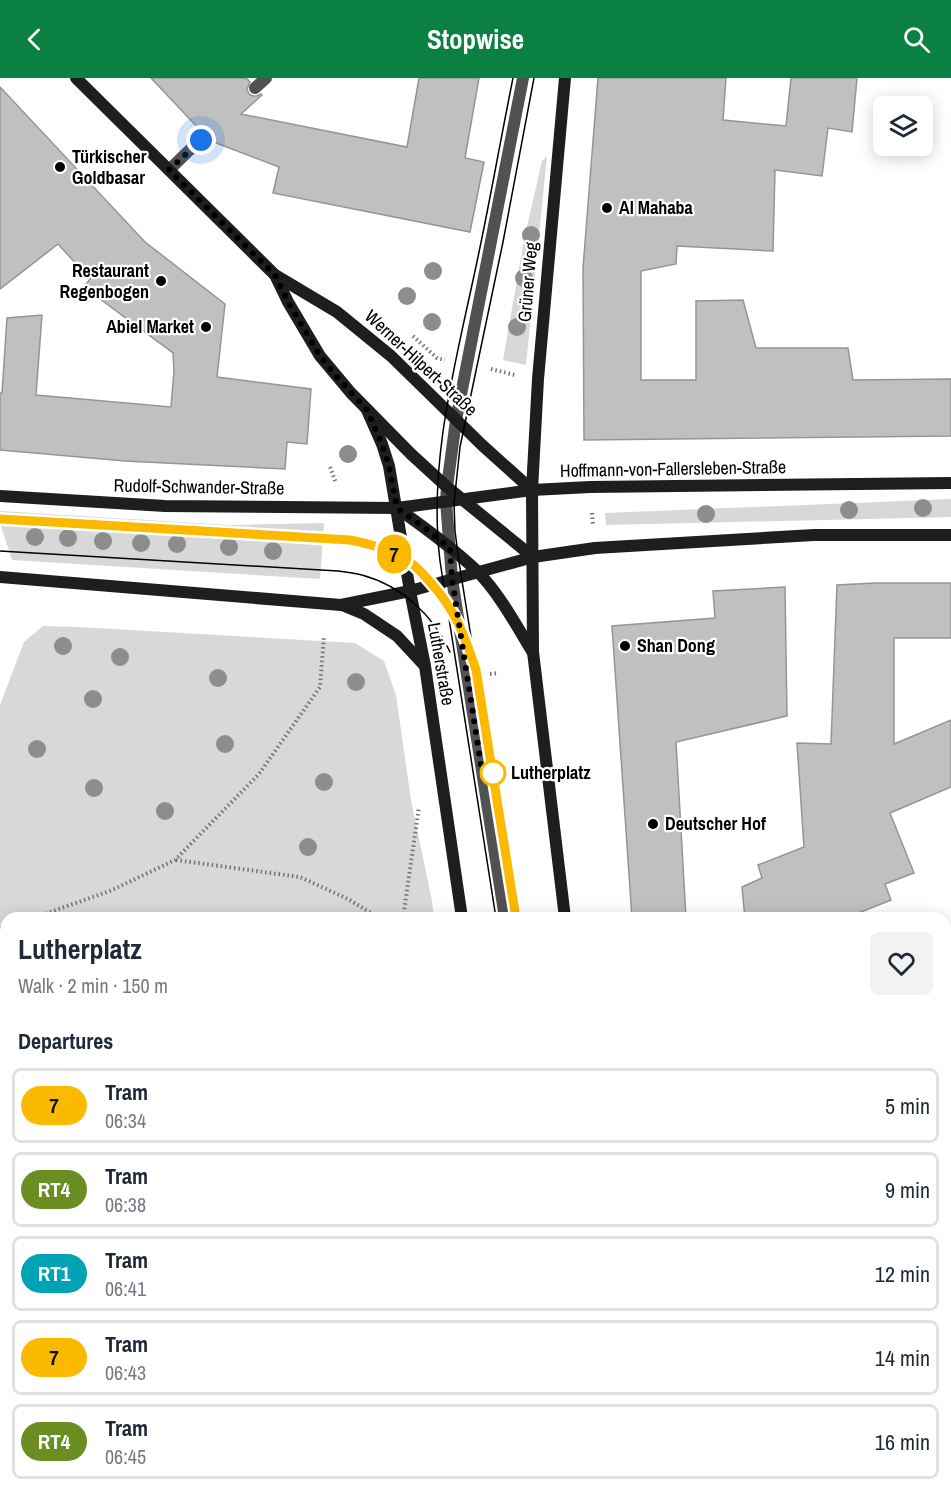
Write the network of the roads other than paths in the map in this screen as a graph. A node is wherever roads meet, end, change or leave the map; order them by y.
1 (76, 78) edge
2 (266, 78) edge
3 (524, 78) edge
4 (565, 78) edge
5 (255, 88) dead end
6 (205, 135) dead end
7 (169, 170) junction
8 (275, 275) junction
9 (367, 410) junction
10 (456, 420) junction
11 (951, 483) edge
12 (447, 487) junction
13 (532, 490) junction
14 (0, 496) edge
15 (460, 499) junction
16 (446, 501) junction
17 (397, 508) junction
18 (951, 535) edge
19 (450, 548) junction
20 (533, 557) junction
21 (477, 572) junction
22 (0, 576) edge
23 (452, 579) junction
24 (410, 591) junction
25 (341, 605) junction
26 (533, 652) junction
27 (425, 666) junction
28 (461, 912) edge
29 (504, 912) edge
30 (565, 912) edge

1 - 7 main road, Werner-Hilpert-Straße
2 - 5 street
3 - 10 street
4 - 13 main road, Grüner Weg
6 - 7 street
7 - 8 main road, Werner-Hilpert-Straße
8 - 9 main road, Werner-Hilpert-Straße
8 - 10 main road, Werner-Hilpert-Straße
9 - 12 main road, Werner-Hilpert-Straße
9 - 17 main road, Werner-Hilpert-Straße
10 - 12 street
10 - 13 main road, Werner-Hilpert-Straße
11 - 13 main road, Hoffmann-von-Fallersleben-Straße
12 - 15 main road, Werner-Hilpert-Straße
12 - 16 street
13 - 15 main road, Hoffmann-von-Fallersleben-Straße
13 - 20 main road
14 - 17 main road, Rudolf-Schwander-Straße
15 - 16 main road, Hoffmann-von-Fallersleben-Straße
15 - 20 main road, Werner-Hilpert-Straße
16 - 17 main road, Hoffmann-von-Fallersleben-Straße
16 - 19 street
17 - 19 main road
17 - 24 main road, Lutherstraße
18 - 20 main road
19 - 21 main road
19 - 23 street
20 - 21 main road
20 - 26 main road
21 - 23 main road
21 - 26 main road
22 - 25 main road
23 - 24 main road
23 - 29 street
24 - 25 main road
24 - 27 main road, Lutherstraße
25 - 27 main road
26 - 30 main road
27 - 28 main road, Lutherstraße

